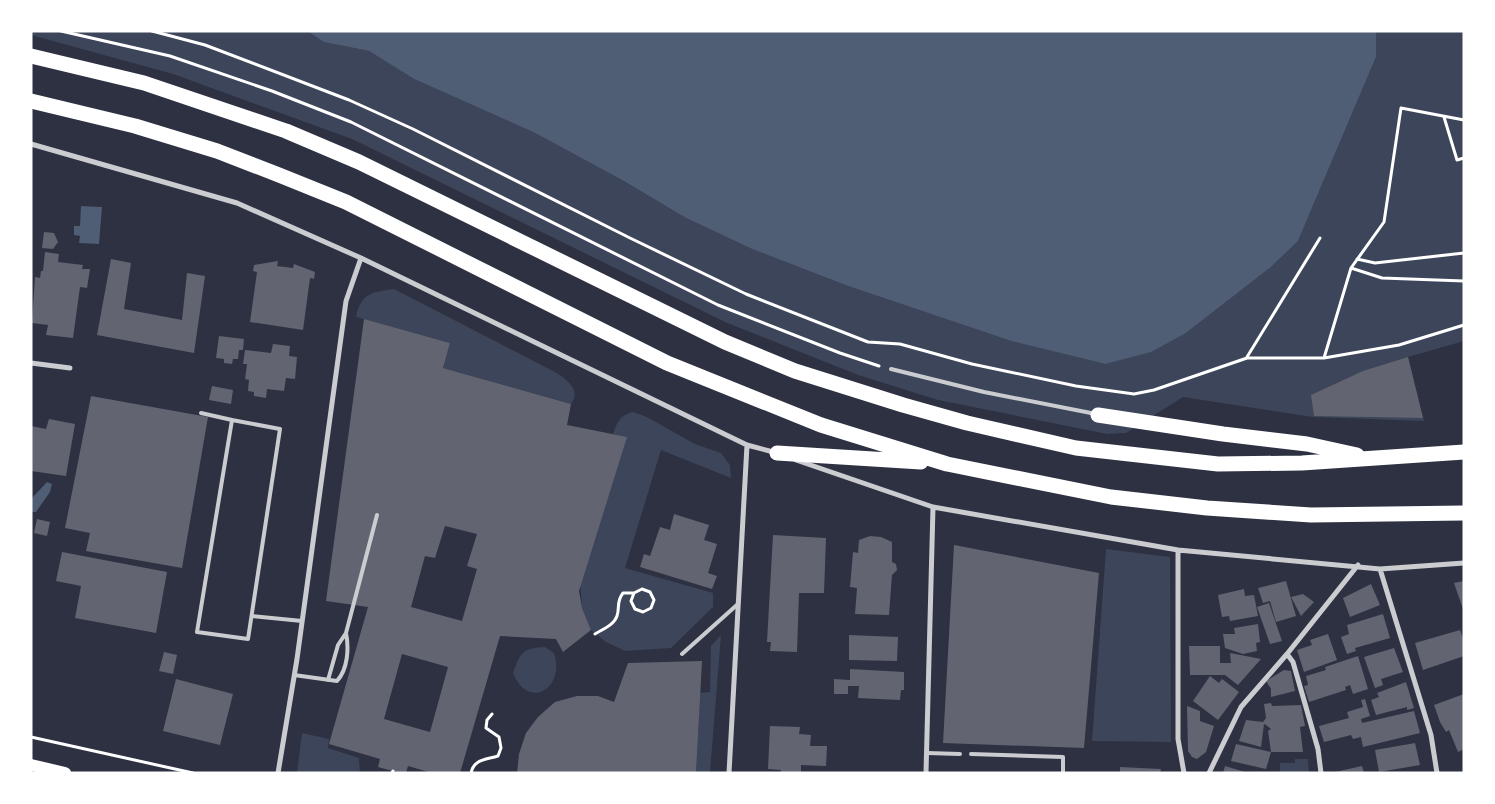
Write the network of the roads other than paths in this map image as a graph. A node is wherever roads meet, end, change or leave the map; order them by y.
1 (31, 56) edge
2 (31, 100) edge
3 (31, 144) edge
4 (361, 258) junction
5 (31, 363) edge
6 (70, 368) dead end
7 (891, 369) road end
8 (201, 413) dead end
9 (1098, 415) joint
10 (232, 420) junction
11 (747, 445) junction
12 (1464, 452) edge
13 (777, 453) junction
14 (1376, 459) junction
15 (947, 464) junction
16 (934, 507) junction
17 (1464, 512) edge
18 (377, 515) dead end
19 (1178, 550) junction
20 (1464, 563) edge
21 (1358, 565) junction
22 (1380, 568) junction
23 (739, 603) junction
24 (252, 616) junction
25 (302, 621) junction
26 (346, 633) junction
27 (682, 654) dead end
28 (1287, 654) junction
29 (294, 675) junction
30 (328, 680) junction
31 (926, 753) junction
32 (960, 754) dead end
33 (971, 754) dead end
34 (31, 764) edge
35 (65, 773) edge
36 (278, 773) edge
37 (729, 773) edge
38 (926, 773) edge
39 (1063, 773) edge
40 (1184, 773) edge
41 (1209, 773) edge
42 (1321, 773) edge
43 (1437, 773) edge

1 - 14 highway
2 - 15 highway
3 - 4 street
4 - 11 street
4 - 25 street
5 - 6 street
7 - 9 lane
8 - 10 lane
9 - 14 highway
10 - 24 lane
10 - 24 lane
11 - 13 street
11 - 23 street
12 - 14 highway
13 - 15 highway
13 - 16 street
15 - 17 highway
16 - 19 street
16 - 31 street
18 - 26 lane
19 - 21 street
19 - 40 street
20 - 22 street
21 - 22 street
21 - 28 street
22 - 43 street
23 - 27 lane
23 - 37 street
24 - 25 lane
25 - 29 street
26 - 30 lane
26 - 30 lane
28 - 41 street
28 - 42 street
29 - 30 lane
29 - 36 street
31 - 32 lane
31 - 38 street
33 - 39 lane
34 - 35 main road

